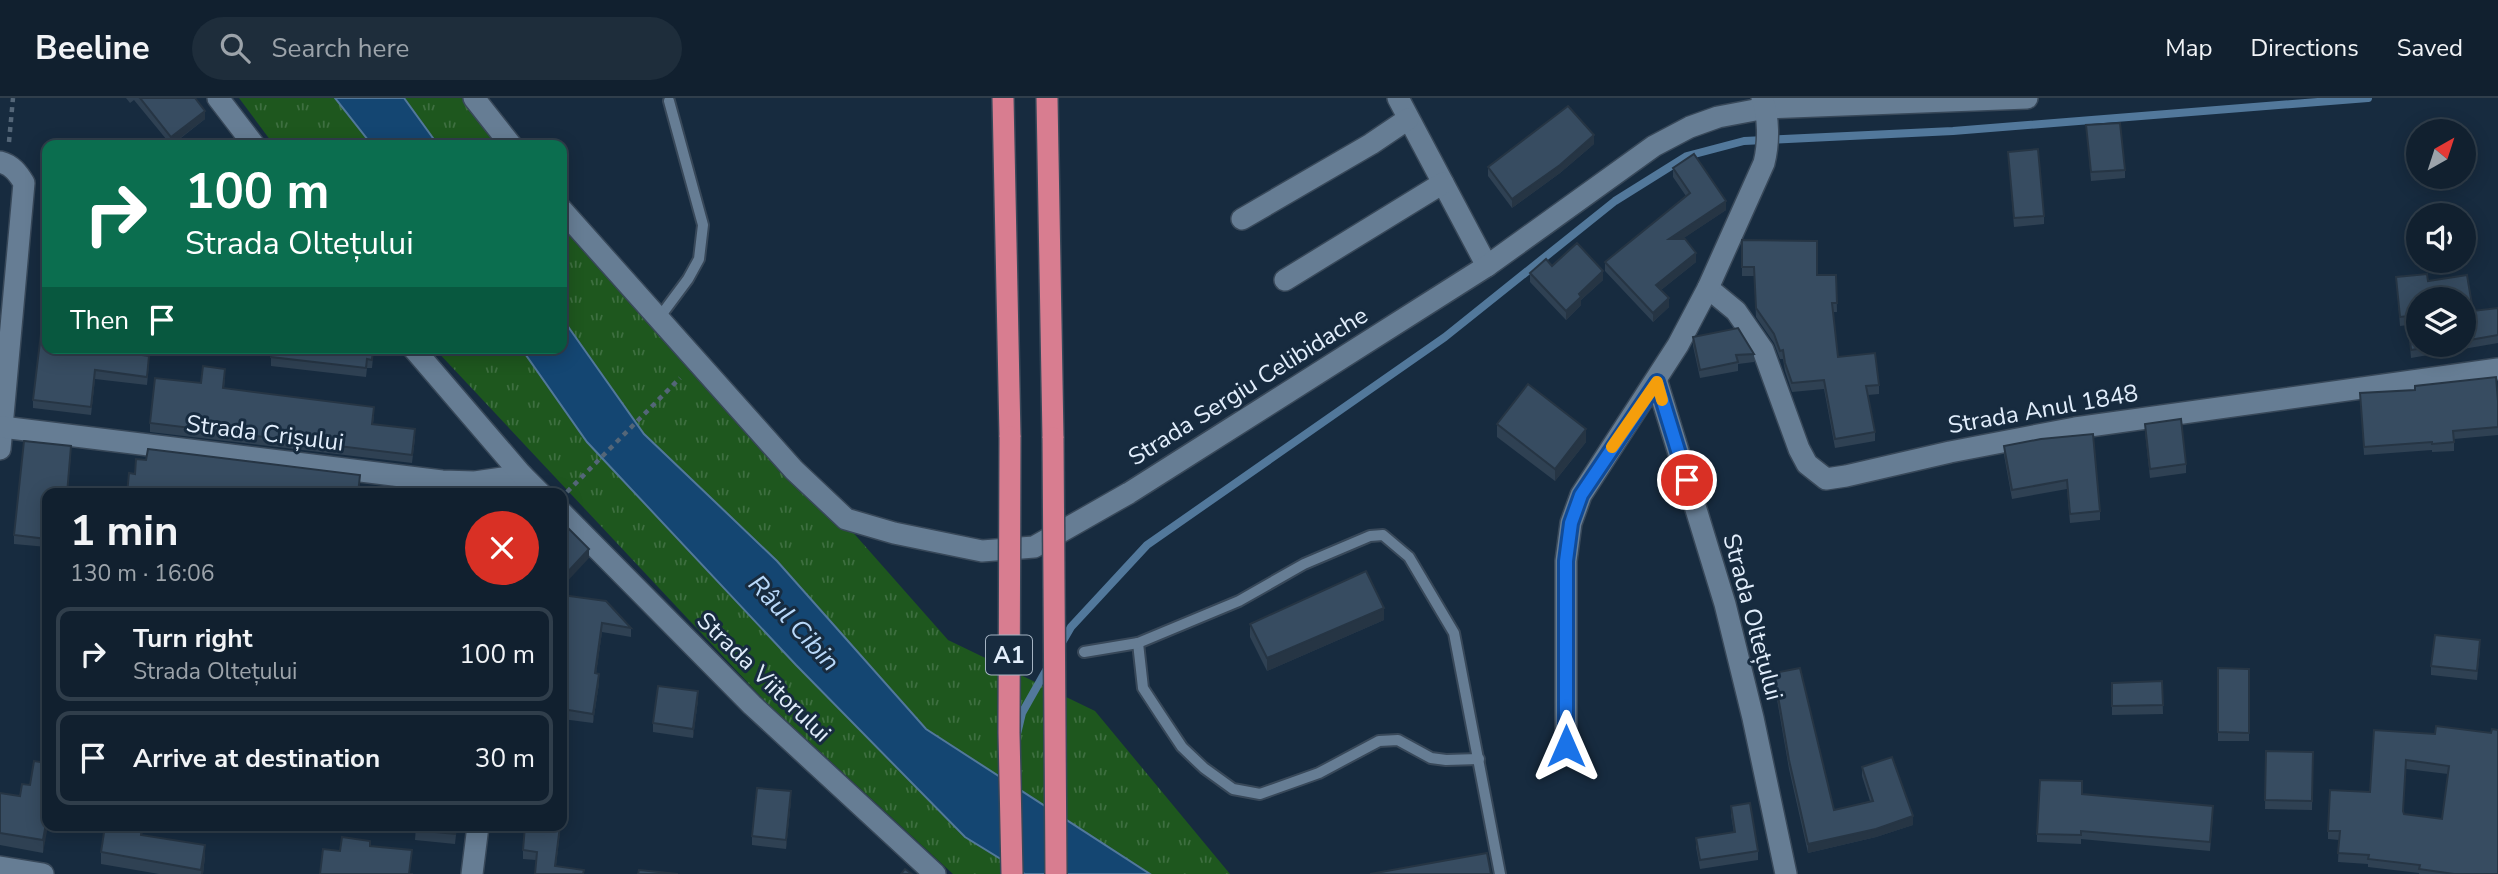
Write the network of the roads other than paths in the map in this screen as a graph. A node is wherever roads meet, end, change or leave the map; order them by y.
1 (218, 98) edge
2 (474, 98) edge
3 (1003, 98) edge
4 (1046, 98) edge
5 (1398, 98) edge
6 (2027, 98) edge
7 (669, 101) dead end
8 (1765, 110) edge
9 (1408, 119) junction
10 (250, 140) edge
11 (507, 140) edge
12 (4, 163) edge
13 (1443, 183) junction
14 (567, 216) edge
15 (1242, 219) dead end
16 (1487, 266) junction
17 (1285, 280) dead end
18 (1708, 288) junction
19 (659, 318) junction
20 (418, 354) edge
21 (2498, 369) edge
22 (1657, 382) junction
23 (2, 427) junction
24 (0, 449) edge
25 (521, 484) edge
26 (567, 518) edge
27 (1138, 643) junction
28 (1084, 652) dead end
29 (1566, 746) dead end
30 (1479, 759) junction
31 (477, 831) edge
32 (0, 867) edge
33 (43, 874) edge
34 (472, 874) edge
35 (935, 874) edge
36 (1012, 874) edge
37 (1056, 874) edge
38 (1500, 874) edge
39 (1786, 874) edge

1 - 10 street
2 - 11 street
3 - 36 highway, A1, bridge
4 - 37 highway, A1, bridge
5 - 9 street
6 - 8 street, Strada Sergiu Celibidache
7 - 19 lane
8 - 16 street, Strada Sergiu Celibidache
8 - 18 street
9 - 13 street
9 - 15 street
12 - 23 street
13 - 16 street
13 - 17 street
14 - 19 street
16 - 19 street, Strada Sergiu Celibidache
18 - 21 street, Strada Anul 1848
18 - 22 street
20 - 25 street
22 - 29 street
22 - 39 street, Strada Oltețului
23 - 24 street
23 - 25 street, Strada Crișului
26 - 35 street, Strada Viitorului
27 - 28 lane
27 - 30 lane
27 - 30 lane
30 - 38 lane
31 - 34 street
32 - 33 street

